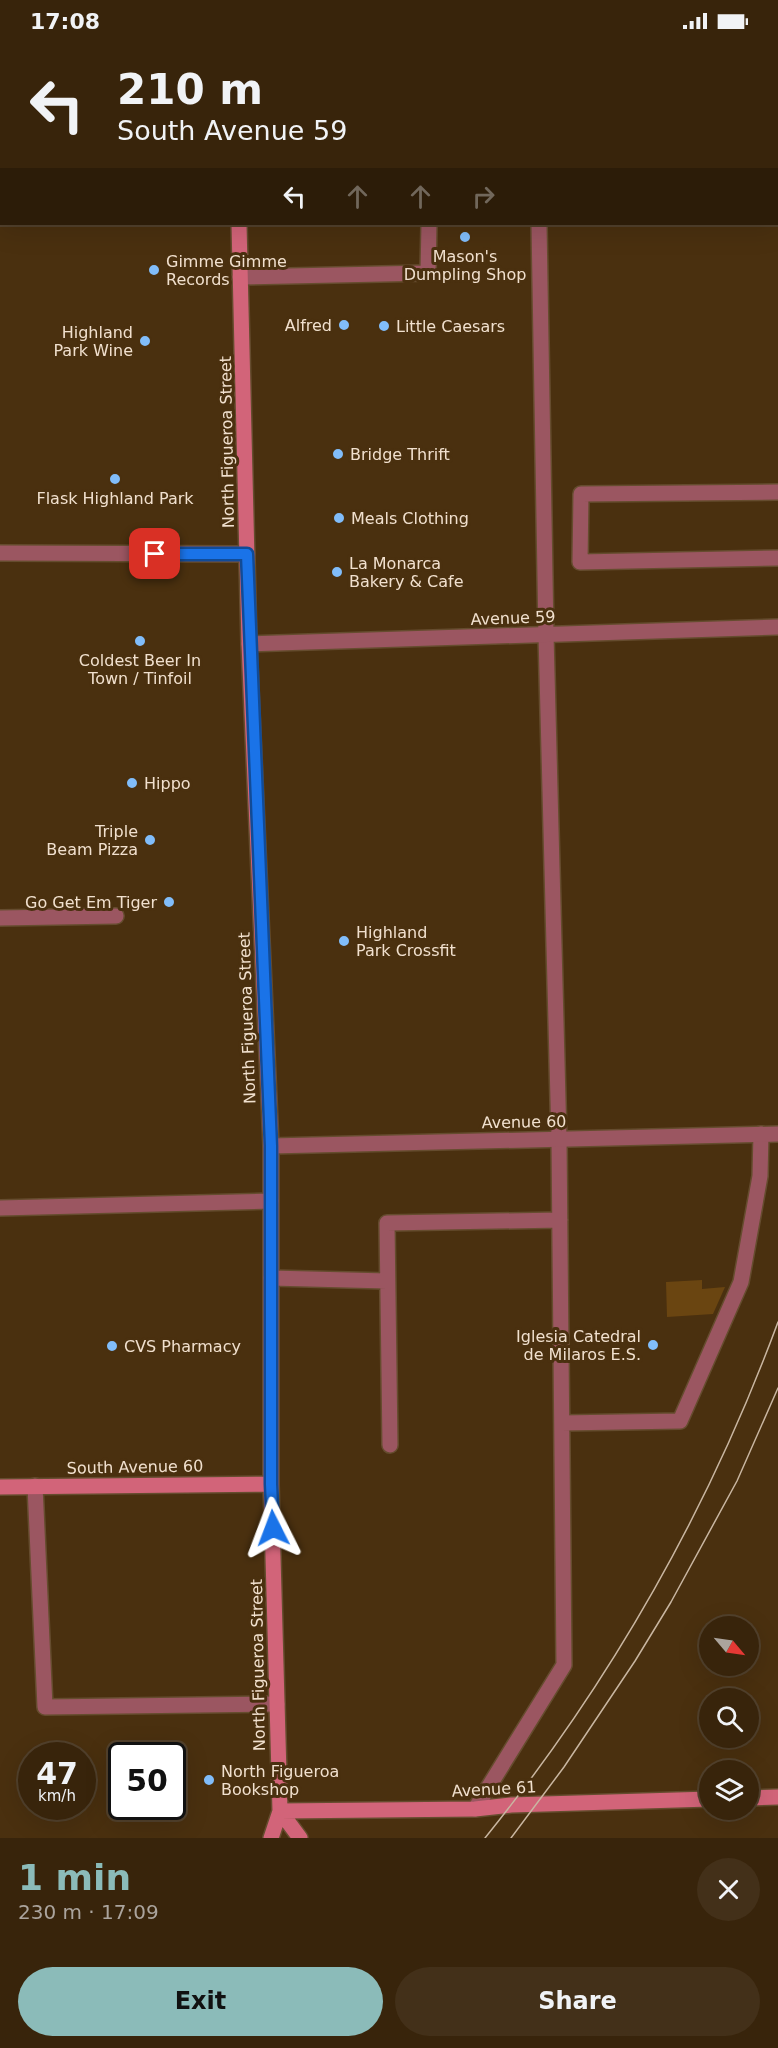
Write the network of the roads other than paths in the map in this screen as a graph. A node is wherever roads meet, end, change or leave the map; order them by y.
1 (239, 225) edge
2 (429, 225) edge
3 (539, 225) edge
4 (240, 277) junction
5 (778, 492) edge
6 (0, 553) edge
7 (247, 554) junction
8 (778, 558) edge
9 (778, 627) edge
10 (546, 635) junction
11 (249, 644) junction
12 (116, 916) dead end
13 (0, 918) edge
14 (761, 1134) junction
15 (778, 1134) edge
16 (559, 1139) junction
17 (271, 1146) junction
18 (271, 1201) junction
19 (0, 1208) edge
20 (560, 1220) junction
21 (271, 1278) junction
22 (387, 1281) junction
23 (562, 1423) junction
24 (390, 1445) dead end
25 (271, 1484) junction
26 (36, 1486) junction
27 (0, 1487) edge
28 (277, 1704) junction
29 (778, 1797) edge
30 (759, 1798) edge
31 (699, 1799) edge
32 (475, 1809) junction
33 (280, 1811) junction
34 (271, 1838) edge
35 (300, 1838) edge

1 - 4 main road, North Figueroa Street
2 - 4 street
3 - 10 street
4 - 7 main road, North Figueroa Street
5 - 8 street
6 - 7 street
7 - 11 main road, North Figueroa Street
9 - 10 street, Avenue 59
10 - 11 street, Avenue 59
10 - 16 street
11 - 17 main road, North Figueroa Street
12 - 13 street
14 - 15 street, Avenue 60
14 - 16 street, Avenue 60
14 - 23 street
16 - 17 street, Avenue 60
16 - 20 street
17 - 18 main road, North Figueroa Street
18 - 19 street
18 - 21 main road, North Figueroa Street
20 - 22 street
20 - 23 street
21 - 22 street
21 - 25 main road, North Figueroa Street
22 - 24 street
23 - 32 street
25 - 26 main road, South Avenue 60
25 - 28 main road, North Figueroa Street
26 - 27 main road, South Avenue 60
26 - 28 street
28 - 33 main road, North Figueroa Street
29 - 30 main road
31 - 32 main road, Avenue 61
32 - 33 main road, Avenue 61
33 - 34 main road, North Figueroa Street
33 - 35 main road

